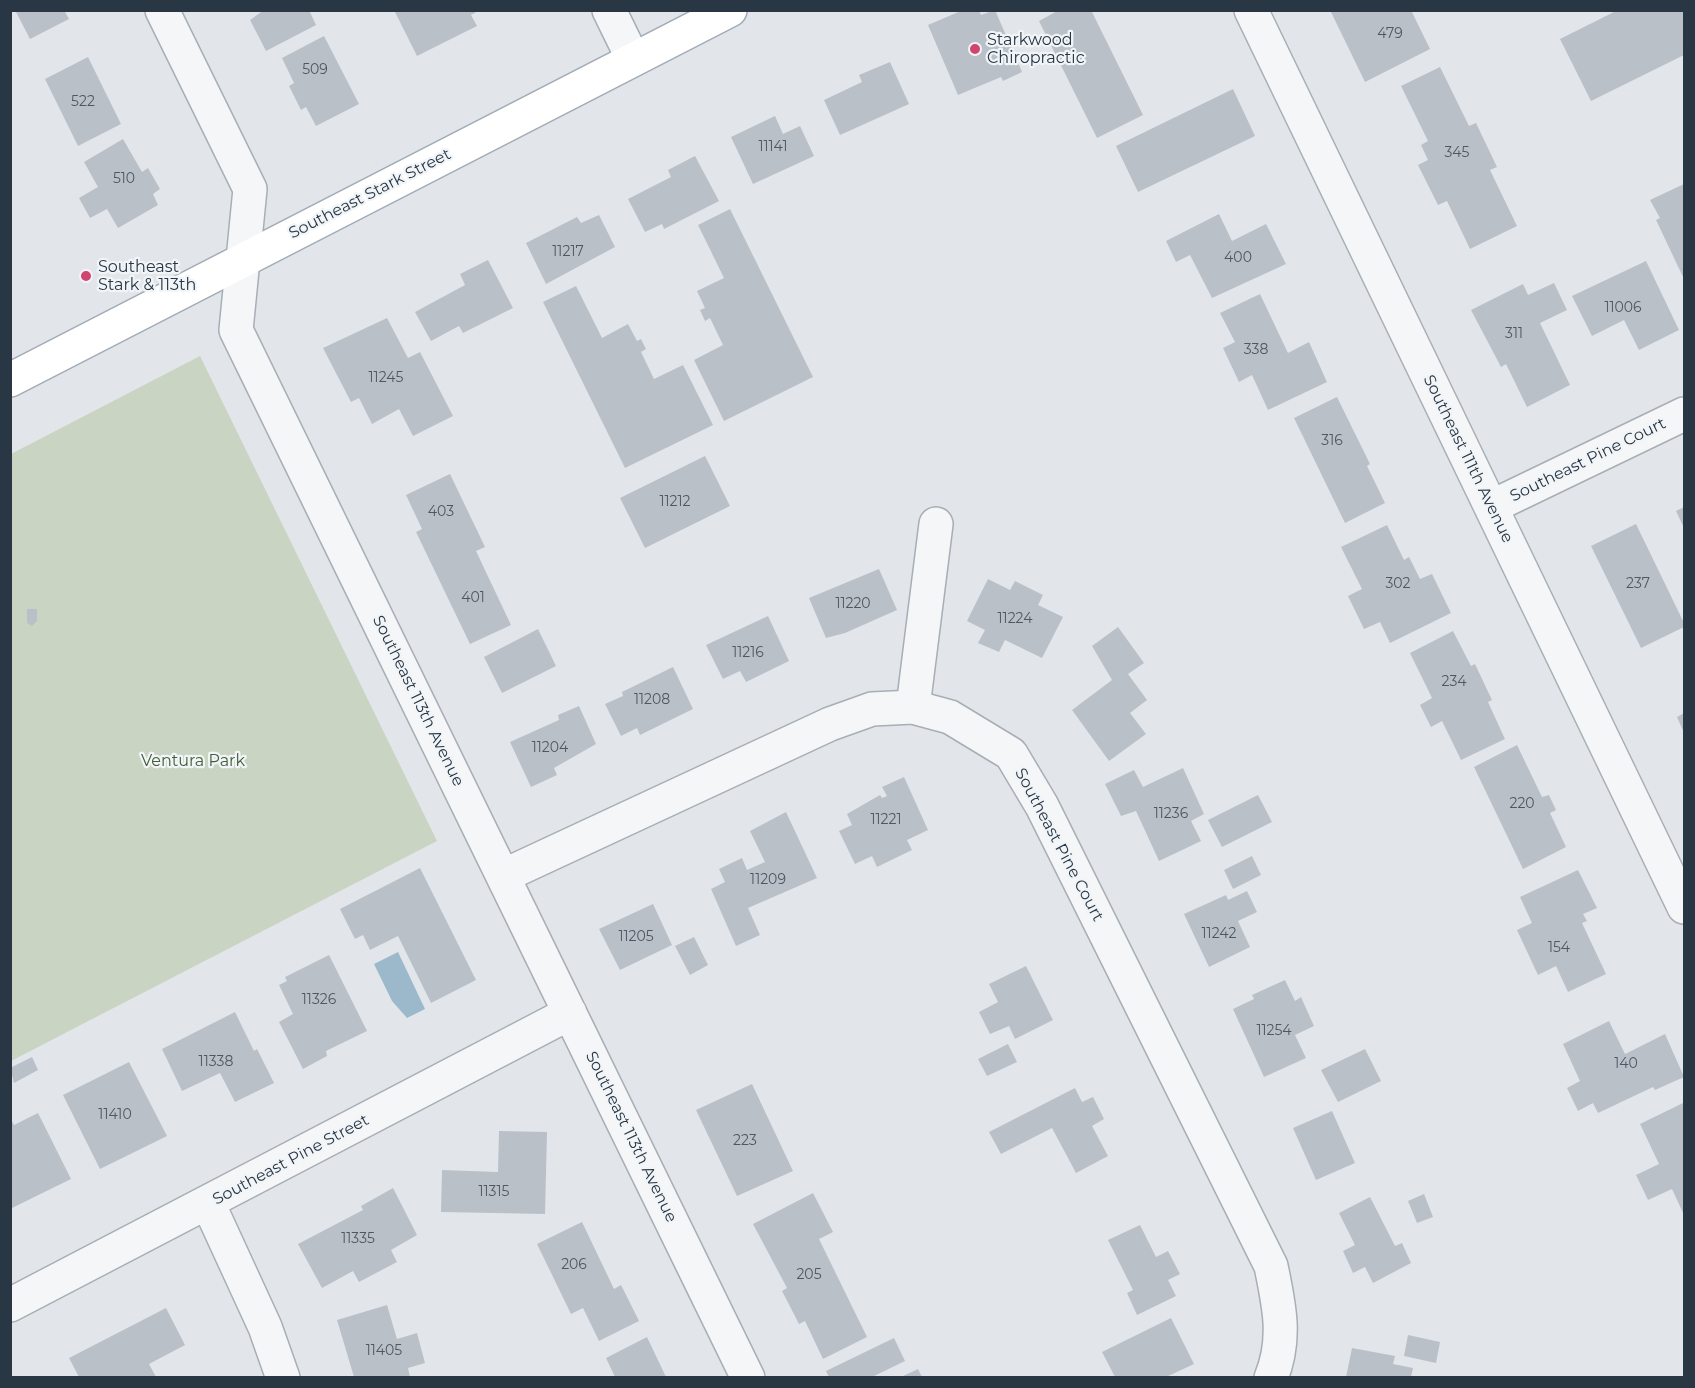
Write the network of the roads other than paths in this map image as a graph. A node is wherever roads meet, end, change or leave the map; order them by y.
1 (162, 10) edge
2 (609, 10) edge
3 (730, 10) edge
4 (1251, 10) edge
5 (633, 59) junction
6 (243, 259) junction
7 (10, 380) edge
8 (1684, 414) edge
9 (1491, 507) junction
10 (936, 524) dead end
11 (913, 707) junction
12 (504, 876) junction
13 (1684, 907) edge
14 (570, 1013) junction
15 (208, 1203) junction
16 (10, 1305) edge
17 (283, 1377) edge
18 (748, 1377) edge
19 (1271, 1377) edge

1 - 6 street, Southeast 113th Avenue
2 - 5 street
3 - 5 main road, Southeast Stark Street
4 - 9 street, Southeast 111th Avenue
5 - 6 main road, Southeast Stark Street
6 - 7 main road, Southeast Stark Street
6 - 12 street, Southeast 113th Avenue
8 - 9 street, Southeast Pine Court
9 - 13 street, Southeast 111th Avenue
10 - 11 street
11 - 12 street, Southeast Pine Court
11 - 19 street, Southeast Pine Court
12 - 14 street, Southeast 113th Avenue
14 - 15 street, Southeast Pine Street
14 - 18 street, Southeast 113th Avenue
15 - 16 street, Southeast Pine Street
15 - 17 street

